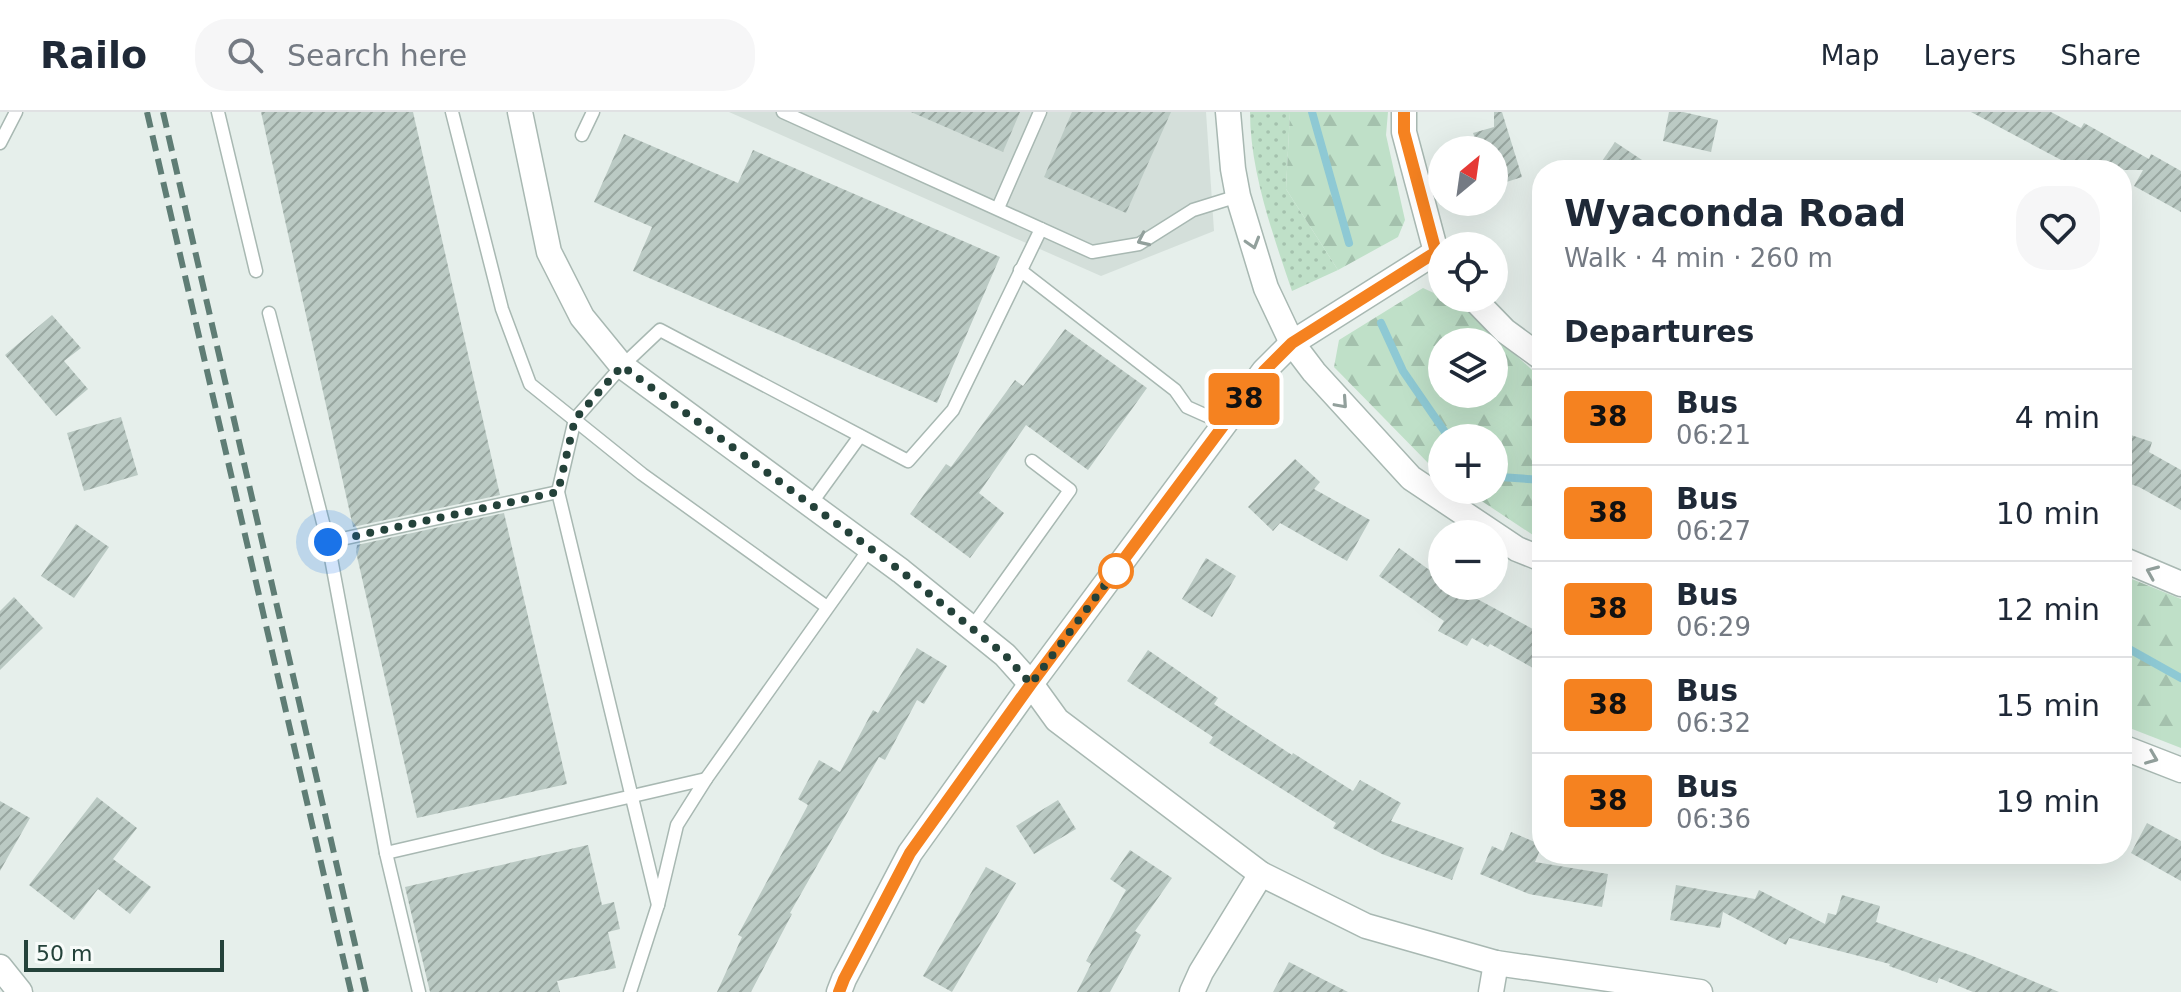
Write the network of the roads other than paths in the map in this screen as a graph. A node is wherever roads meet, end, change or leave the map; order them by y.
1 (16, 112) edge
2 (218, 112) edge
3 (452, 112) edge
4 (520, 112) edge
5 (593, 112) edge
6 (783, 112) edge
7 (1040, 112) edge
8 (1228, 112) edge
9 (1404, 112) edge
10 (582, 135) dead end
11 (0, 143) edge
12 (1238, 196) junction
13 (998, 208) junction
14 (1041, 229) junction
15 (1432, 232) edge
16 (1428, 263) edge
17 (1020, 270) junction
18 (256, 271) dead end
19 (1487, 312) edge
20 (269, 313) dead end
21 (1292, 343) junction
22 (1532, 351) edge
23 (622, 366) junction
24 (575, 419) junction
25 (1225, 424) junction
26 (860, 436) junction
27 (1032, 461) dead end
28 (558, 492) junction
29 (810, 505) junction
30 (328, 542) junction
31 (870, 548) junction
32 (1532, 555) edge
33 (2132, 563) edge
34 (2181, 584) edge
35 (827, 607) junction
36 (972, 627) junction
37 (1031, 684) junction
38 (2132, 751) edge
39 (2181, 770) edge
40 (706, 779) junction
41 (632, 797) junction
42 (386, 853) junction
43 (1261, 874) junction
44 (658, 905) junction
45 (1496, 963) junction
46 (0, 967) edge
47 (20, 992) edge
48 (419, 992) edge
49 (630, 992) edge
50 (839, 992) edge
51 (1192, 992) edge
52 (1491, 992) edge
53 (1700, 992) edge

1 - 11 lane
2 - 18 lane
3 - 24 lane
4 - 23 street
5 - 10 lane
6 - 13 lane
7 - 13 lane
8 - 12 street
9 - 15 street
12 -> 14 lane
12 -> 21 street
13 - 14 lane
14 - 17 lane
16 - 21 street
17 - 25 lane
17 - 26 lane
19 - 22 street
20 - 30 lane
21 - 25 street
21 -> 32 street
23 - 24 lane
23 - 26 lane
23 - 29 street
24 - 28 lane
24 - 35 lane
25 - 37 street
26 - 29 lane
27 - 36 lane
28 - 30 lane
28 - 41 lane
29 - 31 street
30 - 42 lane
31 - 35 lane
31 - 36 street
34 -> 33 street
35 - 40 lane
36 - 37 street
37 - 43 street
37 - 50 street
38 -> 39 street
40 - 41 lane
40 - 44 lane
41 - 42 lane
41 - 44 lane
42 - 48 lane
43 - 45 street
43 - 51 street
44 - 49 lane
45 - 52 street
45 - 53 street
46 - 47 street

